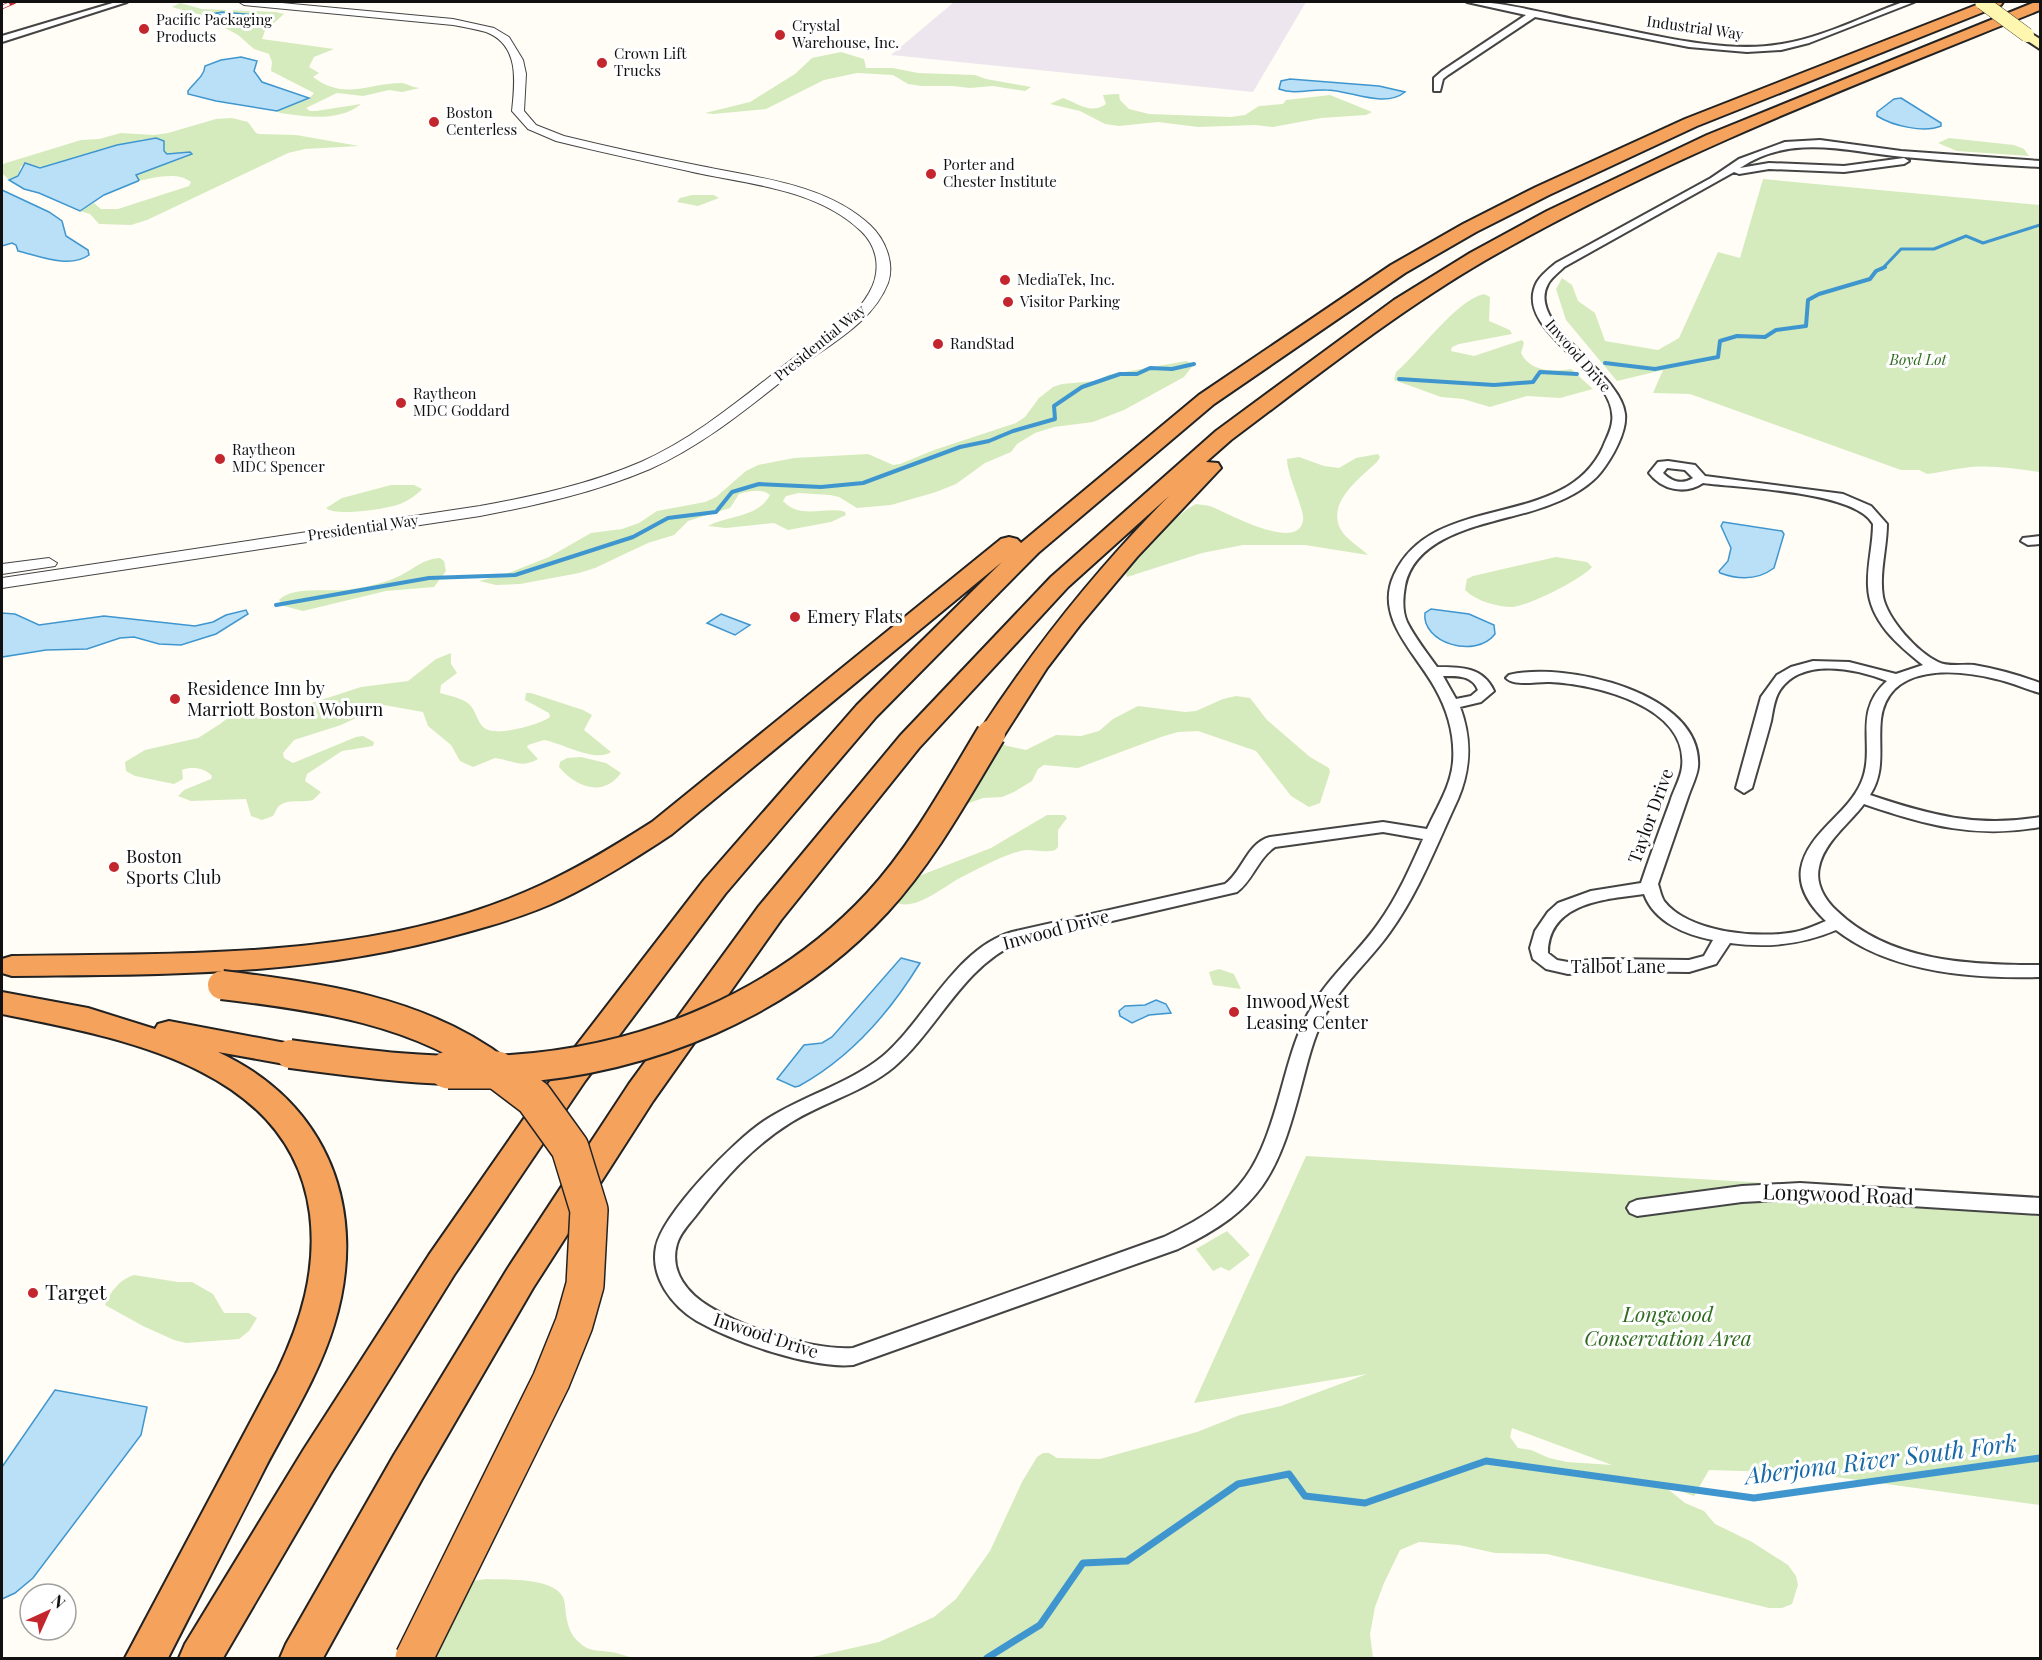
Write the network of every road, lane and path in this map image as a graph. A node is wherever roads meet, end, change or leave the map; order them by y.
1 (123, 2) edge
2 (244, 2) edge
3 (1471, 2) edge
4 (1910, 2) edge
5 (1982, 2) edge
6 (1996, 2) edge
7 (2040, 5) edge
8 (1535, 13) junction
9 (2, 39) edge
10 (2040, 45) edge
11 (1437, 89) dead end
12 (1944, 156) junction
13 (2040, 164) edge
14 (1715, 180) junction
15 (1268, 400) junction
16 (1116, 473) junction
17 (1700, 478) dead end
18 (258, 543) junction
19 (2, 569) edge
20 (2, 583) edge
21 (1936, 668) junction
22 (1433, 672) junction
23 (1514, 678) dead end
24 (1897, 679) junction
25 (2040, 688) edge
26 (1453, 704) junction
27 (1744, 788) dead end
28 (1862, 798) junction
29 (2040, 822) edge
30 (1432, 835) junction
31 (1649, 888) junction
32 (1837, 923) junction
33 (1723, 937) junction
34 (7, 966) edge
35 (2040, 972) edge
36 (2, 1003) edge
37 (70, 1016) junction
38 (2040, 1206) edge
39 (1636, 1208) dead end
40 (146, 1659) edge
41 (200, 1659) edge
42 (301, 1659) edge
43 (414, 1659) edge

1 - 9 street
2 - 18 street, Presidential Way
3 - 8 street, Industrial Way
4 - 8 street, Industrial Way
5 - 10 main road, bridge
6 - 16 highway
7 - 15 highway
8 - 11 street
12 - 13 street, Inwood Drive
12 - 14 street, Inwood Drive
12 - 14 street, Inwood Drive
14 - 22 street, Inwood Drive
15 - 37 highway, bridge
15 - 42 highway
16 - 34 highway
16 - 41 highway
17 - 21 street
18 - 19 street, Presidential Way
18 - 20 street, Presidential Way
21 - 24 street
21 - 25 street
22 - 26 street, Inwood Drive
22 - 26 street
23 - 31 street, Taylor Drive
24 - 27 street
24 - 28 street
26 - 30 street, Inwood Drive
28 - 29 street
28 - 32 street
30 - 30 street, Inwood Drive
31 - 33 street, Taylor Drive
31 - 33 street, Talbot Lane
32 - 33 street, Taylor Drive
32 - 35 street
34 - 43 highway, bridge
36 - 37 highway
37 - 40 highway
38 - 39 street, Longwood Road

